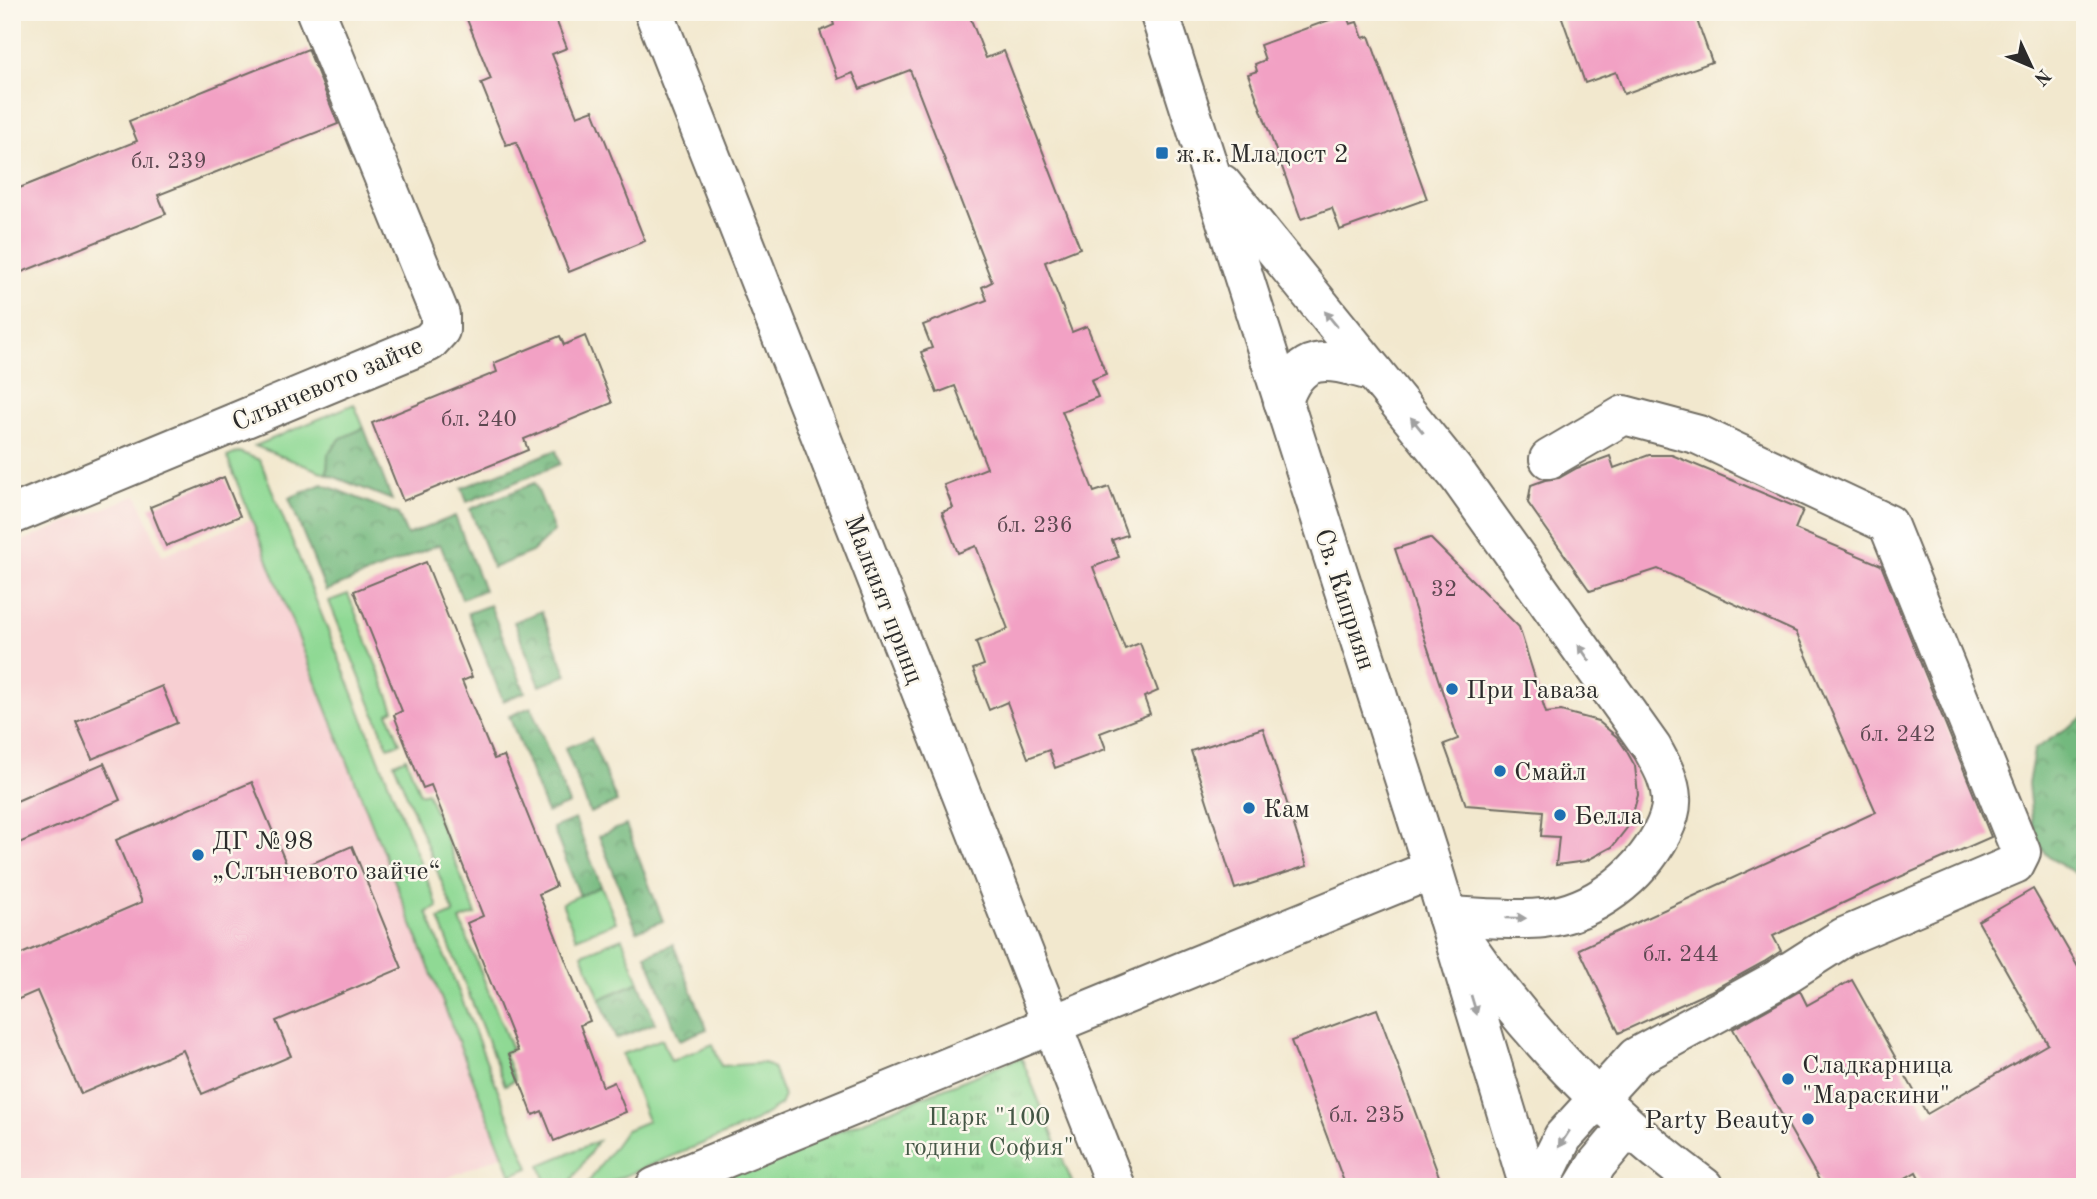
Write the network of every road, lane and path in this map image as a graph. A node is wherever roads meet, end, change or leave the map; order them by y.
1 (316, 12) edge
2 (654, 12) edge
3 (1159, 12) edge
4 (1209, 169) junction
5 (1374, 372) junction
6 (1283, 401) junction
7 (1549, 459) dead end
8 (12, 515) edge
9 (1433, 869) junction
10 (1447, 916) junction
11 (1052, 1024) junction
12 (1598, 1098) junction
13 (1628, 1127) junction
14 (655, 1187) edge
15 (1116, 1187) edge
16 (1529, 1187) edge
17 (1543, 1187) edge
18 (1583, 1187) edge
19 (1704, 1187) edge

1 - 8 street, Слънчевото зайче
2 - 11 street, Малкият принц
3 - 4 street, Св. Киприян
5 -> 4 street
4 - 6 street, Св. Киприян
5 - 6 street
10 -> 5 street
6 - 9 street, Св. Киприян
7 - 12 street
9 - 10 street, Св. Киприян
9 - 11 street
10 - 12 street
10 -> 16 street, Св. Киприян
11 - 14 street
11 - 15 street, Малкият принц
12 - 13 street
12 -> 17 street
13 - 18 street
13 - 19 street

